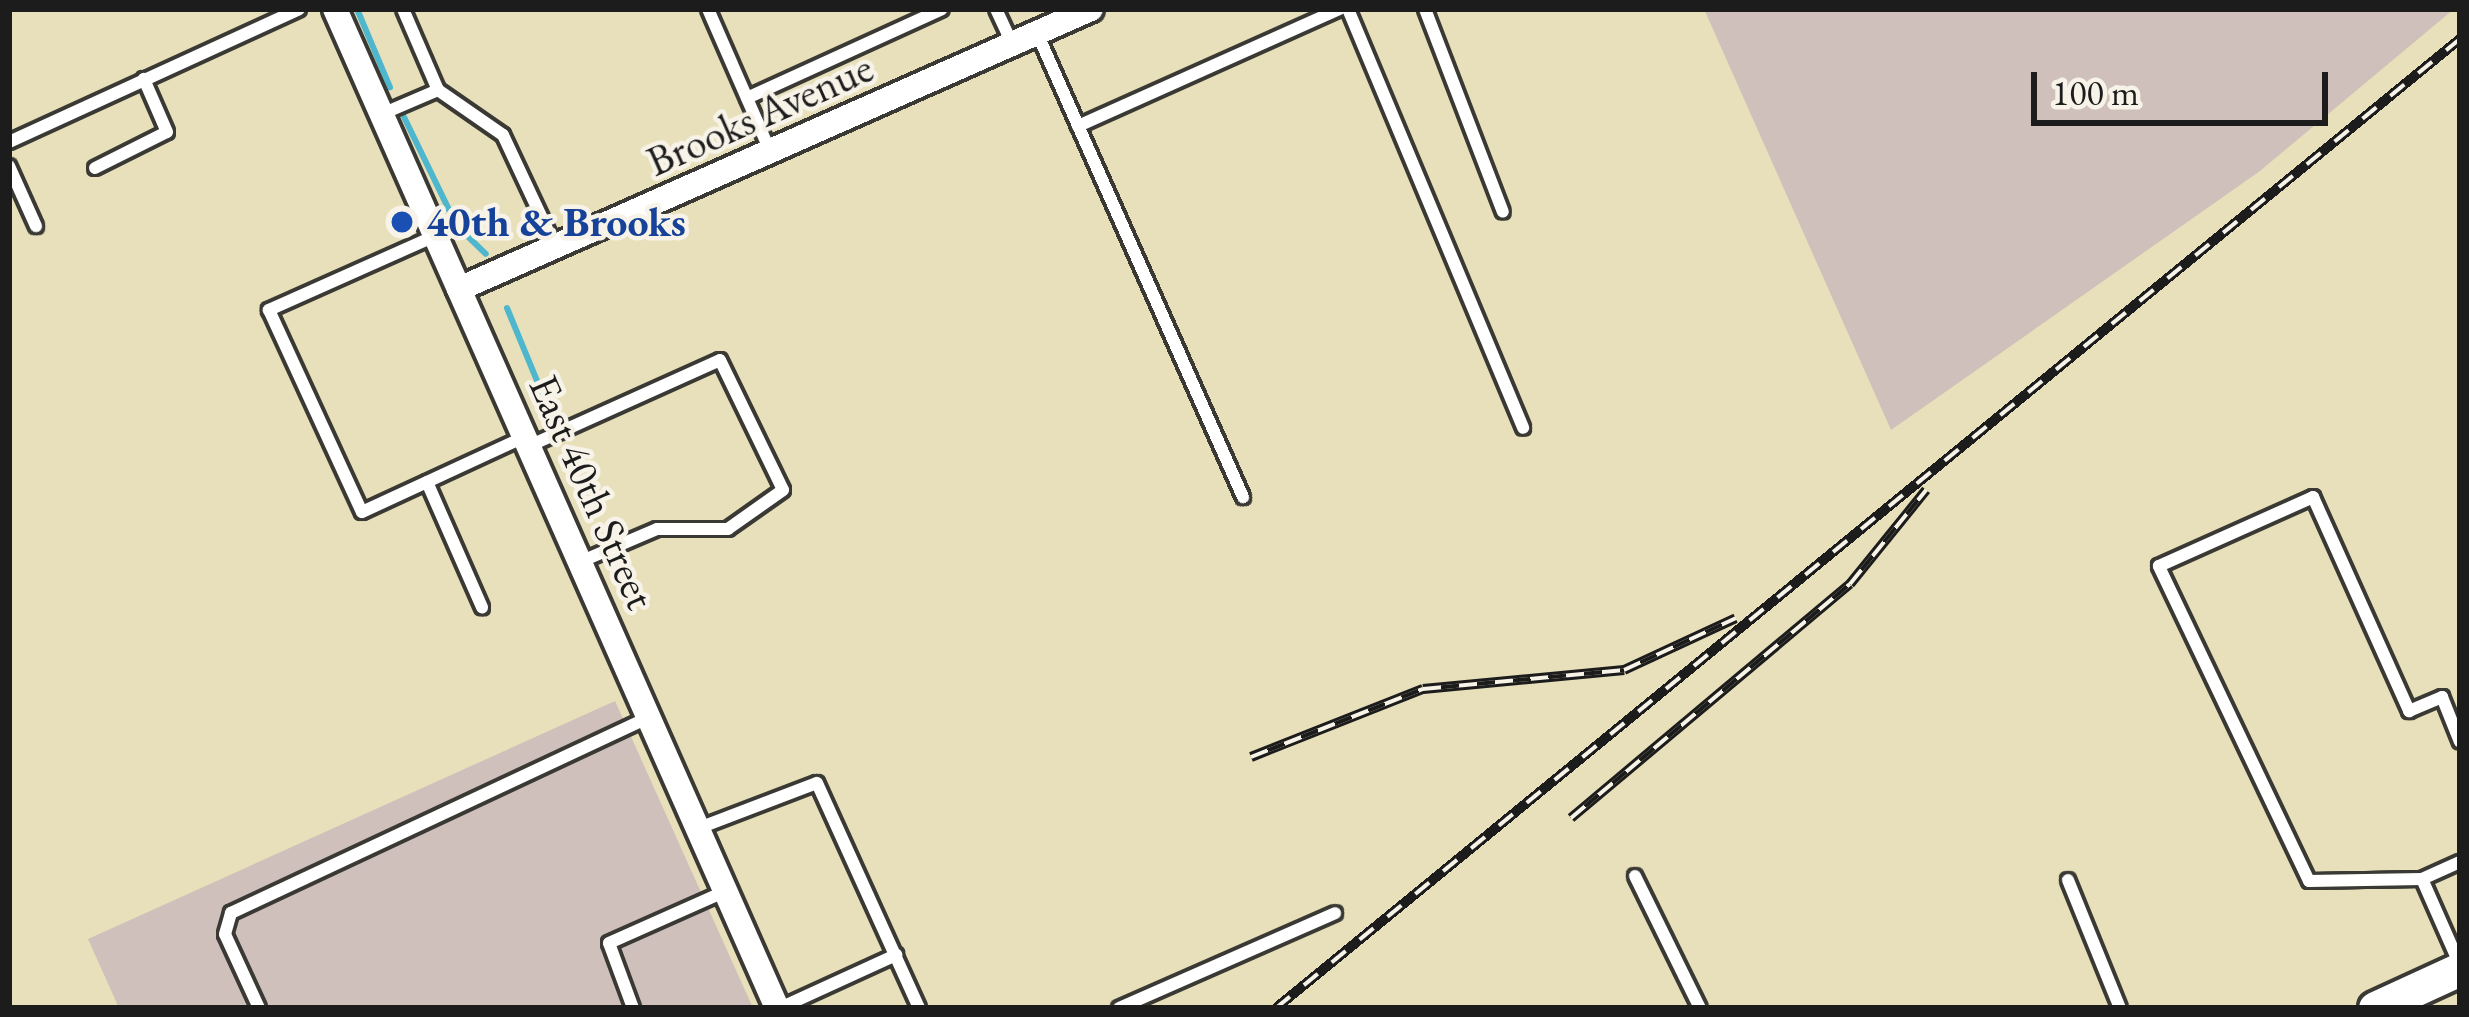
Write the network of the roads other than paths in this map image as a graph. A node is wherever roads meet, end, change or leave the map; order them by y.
1 (299, 9) edge
2 (335, 9) edge
3 (403, 9) edge
4 (708, 9) edge
5 (942, 9) edge
6 (996, 9) edge
7 (1091, 9) edge
8 (1344, 9) edge
9 (1425, 9) edge
10 (1051, 22) edge
11 (1012, 45) junction
12 (144, 79) junction
13 (438, 90) junction
14 (747, 98) junction
15 (382, 115) junction
16 (1078, 126) junction
17 (9, 142) edge
18 (772, 154) junction
19 (9, 166) edge
20 (94, 168) dead end
21 (1503, 212) dead end
22 (36, 226) dead end
23 (435, 236) junction
24 (555, 246) junction
25 (459, 289) junction
26 (1523, 428) dead end
27 (526, 442) junction
28 (428, 482) junction
29 (1243, 496) dead end
30 (580, 562) junction
31 (482, 607) dead end
32 (650, 716) junction
33 (2460, 742) edge
34 (699, 828) junction
35 (2460, 862) edge
36 (1635, 876) dead end
37 (2422, 879) junction
38 (2068, 880) dead end
39 (727, 891) junction
40 (1335, 913) dead end
41 (896, 955) junction
42 (2460, 968) edge
43 (259, 1008) edge
44 (633, 1008) edge
45 (778, 1008) edge
46 (919, 1008) edge
47 (1119, 1008) edge
48 (1700, 1008) edge
49 (2120, 1008) edge
50 (2375, 1008) edge

1 - 12 lane
2 - 15 street, East 40th Street
3 - 13 lane
4 - 14 lane
5 - 14 lane
6 - 11 lane
7 - 10 street, Brooks Avenue
8 - 16 lane
8 - 26 lane
9 - 21 lane
10 - 11 street, Brooks Avenue
10 - 16 lane
11 - 18 street, Brooks Avenue
12 - 17 lane
12 - 20 lane
13 - 15 lane
13 - 24 lane
14 - 18 lane
15 - 23 street, East 40th Street
16 - 29 lane
18 - 24 street, Brooks Avenue
19 - 22 lane
23 - 25 street, East 40th Street
23 - 28 lane
24 - 25 street, Brooks Avenue
25 - 27 street, East 40th Street
27 - 28 lane
27 - 30 street, East 40th Street
27 - 30 lane
28 - 31 lane
30 - 32 street, East 40th Street
32 - 34 street, East 40th Street
32 - 43 lane
33 - 37 lane
34 - 39 street, East 40th Street
34 - 41 lane
35 - 37 lane
36 - 48 lane
37 - 42 lane
38 - 49 lane
39 - 44 lane
39 - 45 street, East 40th Street
40 - 47 lane
41 - 45 lane
41 - 46 lane
42 - 50 main road

